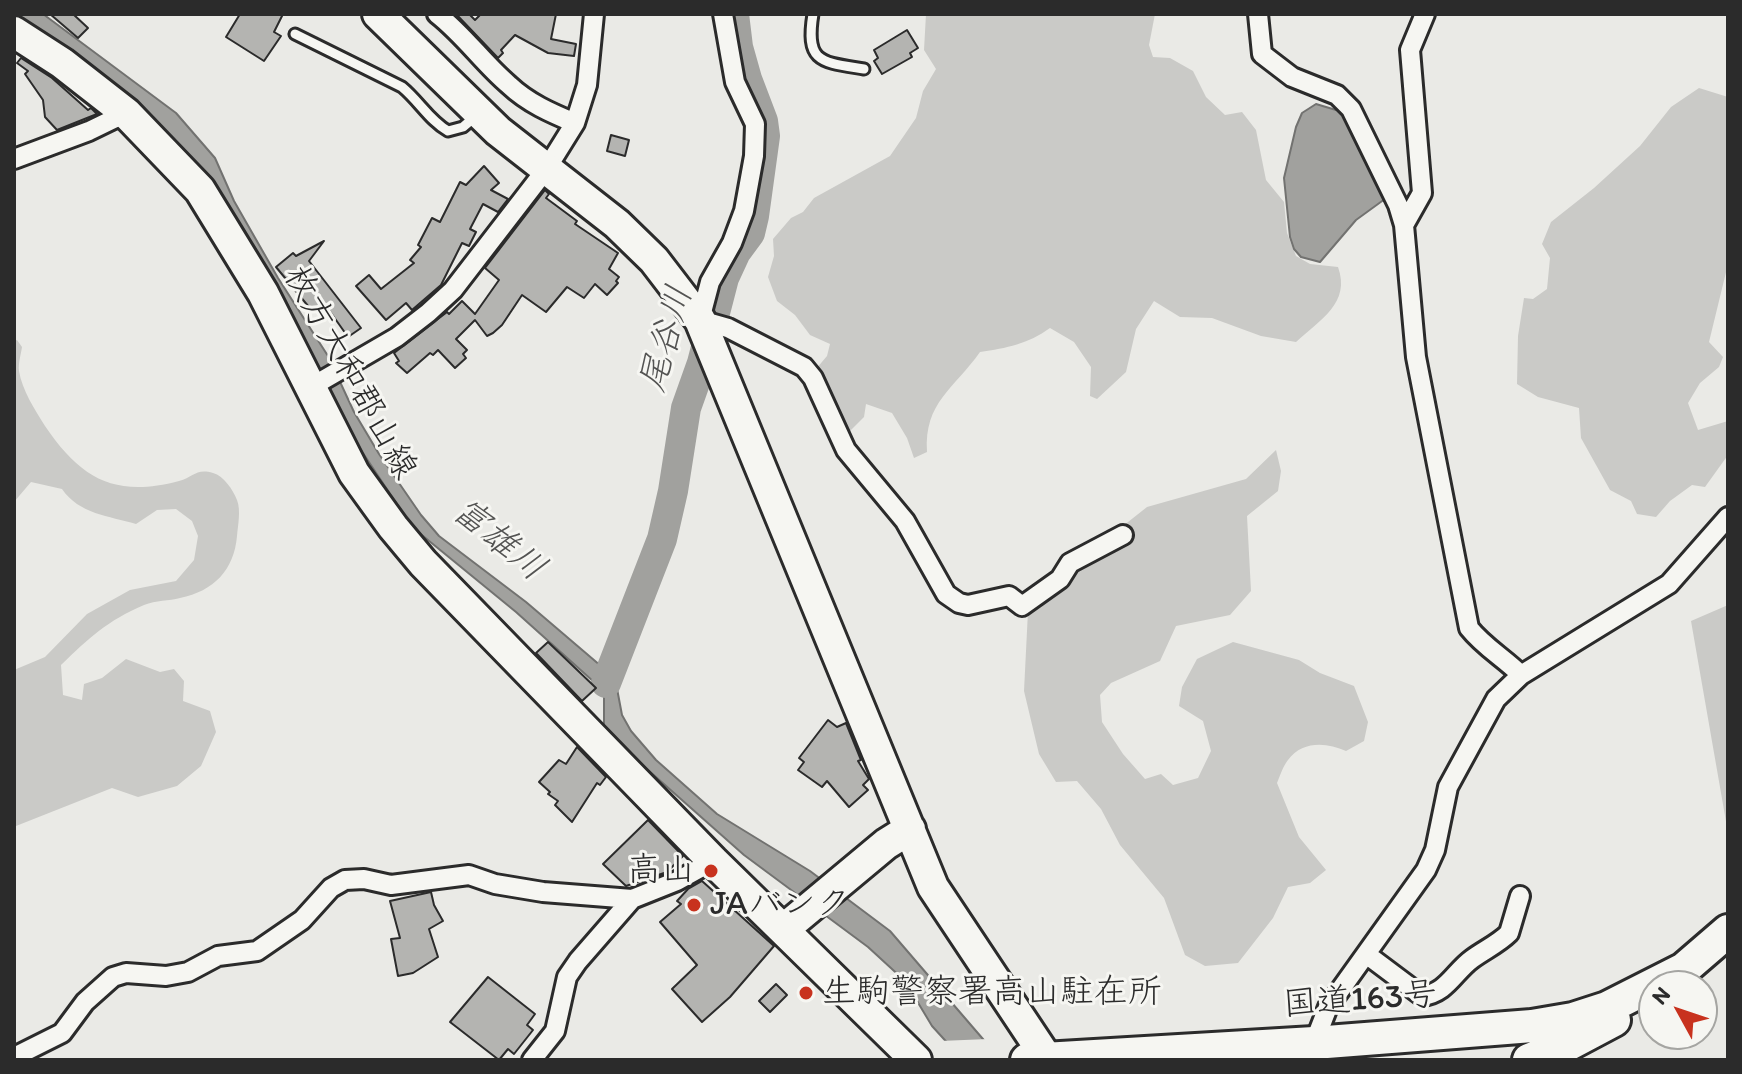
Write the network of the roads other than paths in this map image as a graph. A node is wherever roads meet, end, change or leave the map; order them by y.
1 (378, 14) edge
2 (437, 14) edge
3 (594, 14) edge
4 (723, 14) edge
5 (813, 14) edge
6 (1258, 14) edge
7 (1425, 14) edge
8 (14, 32) edge
9 (295, 34) dead end
10 (864, 69) dead end
11 (126, 113) junction
12 (480, 113) junction
13 (575, 123) junction
14 (14, 159) edge
15 (547, 168) junction
16 (1404, 225) junction
17 (700, 320) junction
18 (311, 387) junction
19 (1728, 517) edge
20 (1123, 535) dead end
21 (1521, 675) junction
22 (898, 836) junction
23 (713, 861) junction
24 (1520, 896) dead end
25 (632, 899) junction
26 (793, 920) junction
27 (1728, 931) edge
28 (1366, 954) junction
29 (1683, 970) edge
30 (1638, 994) edge
31 (1638, 1006) edge
32 (883, 1027) junction
33 (1315, 1052) edge
34 (14, 1057) edge
35 (1041, 1059) edge
36 (532, 1060) edge
37 (881, 1060) edge
38 (916, 1060) edge
39 (1529, 1060) edge

1 - 12 main road
2 - 13 street
3 - 13 street
4 - 17 street
5 - 10 lane
6 - 16 street
7 - 16 street
8 - 11 main road, 枚方大和郡山線
9 - 12 lane
11 - 14 street
11 - 18 main road, 枚方大和郡山線
12 - 15 main road
13 - 15 street
15 - 17 main road
15 - 18 street
16 - 21 street
17 - 20 street
17 - 22 main road
18 - 23 main road, 枚方大和郡山線
19 - 21 street
21 - 28 street
22 - 26 main road
22 - 35 main road
23 - 25 street
23 - 26 main road, 枚方大和郡山線
24 - 28 street
25 - 34 street
25 - 36 street
26 - 32 main road, 枚方大和郡山線
27 - 29 highway, 国道163号
28 - 33 street
30 - 33 highway, 国道163号
31 - 39 highway
32 - 37 main road
32 - 38 main road, 枚方大和郡山線
33 - 35 highway, 国道163号

